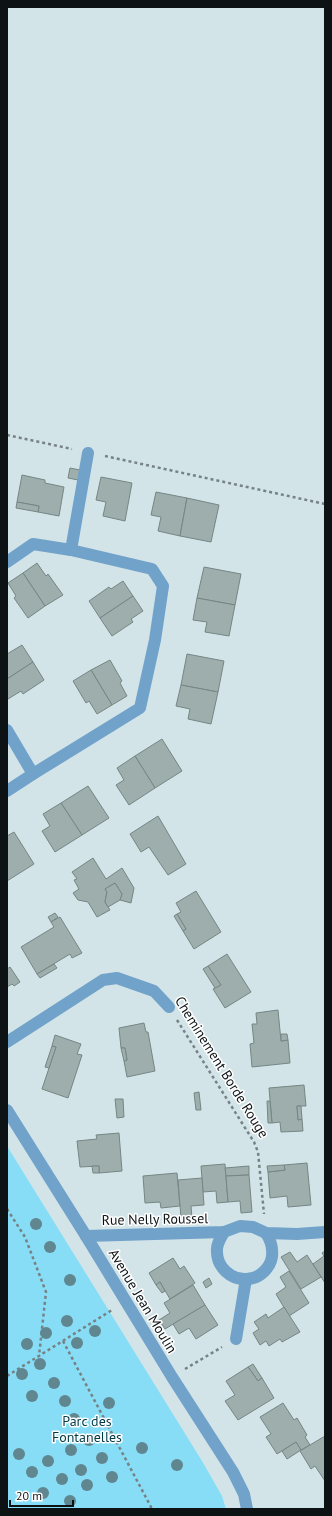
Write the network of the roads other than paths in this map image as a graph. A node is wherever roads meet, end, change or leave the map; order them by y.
1 (88, 453) road end
2 (71, 550) junction
3 (7, 562) edge
4 (7, 730) edge
5 (33, 774) junction
6 (7, 791) edge
7 (169, 1007) road end
8 (7, 1042) edge
9 (7, 1110) edge
10 (224, 1232) junction
11 (325, 1232) edge
12 (266, 1233) junction
13 (86, 1236) junction
14 (246, 1279) junction
15 (236, 1339) road end
16 (247, 1509) edge

1 - 2 street
2 - 3 street
2 - 5 street
4 - 5 street
5 - 6 street
7 - 8 street, Cheminement Borde Rouge
9 - 13 street, Avenue Jean Moulin
10 - 12 street, Rue Nelly Roussel
10 - 13 street, Rue Nelly Roussel
10 - 14 street, Rue Nelly Roussel
11 - 12 street, Rue Nelly Roussel
12 - 14 street
13 - 16 street, Avenue Jean Moulin
14 - 15 street

